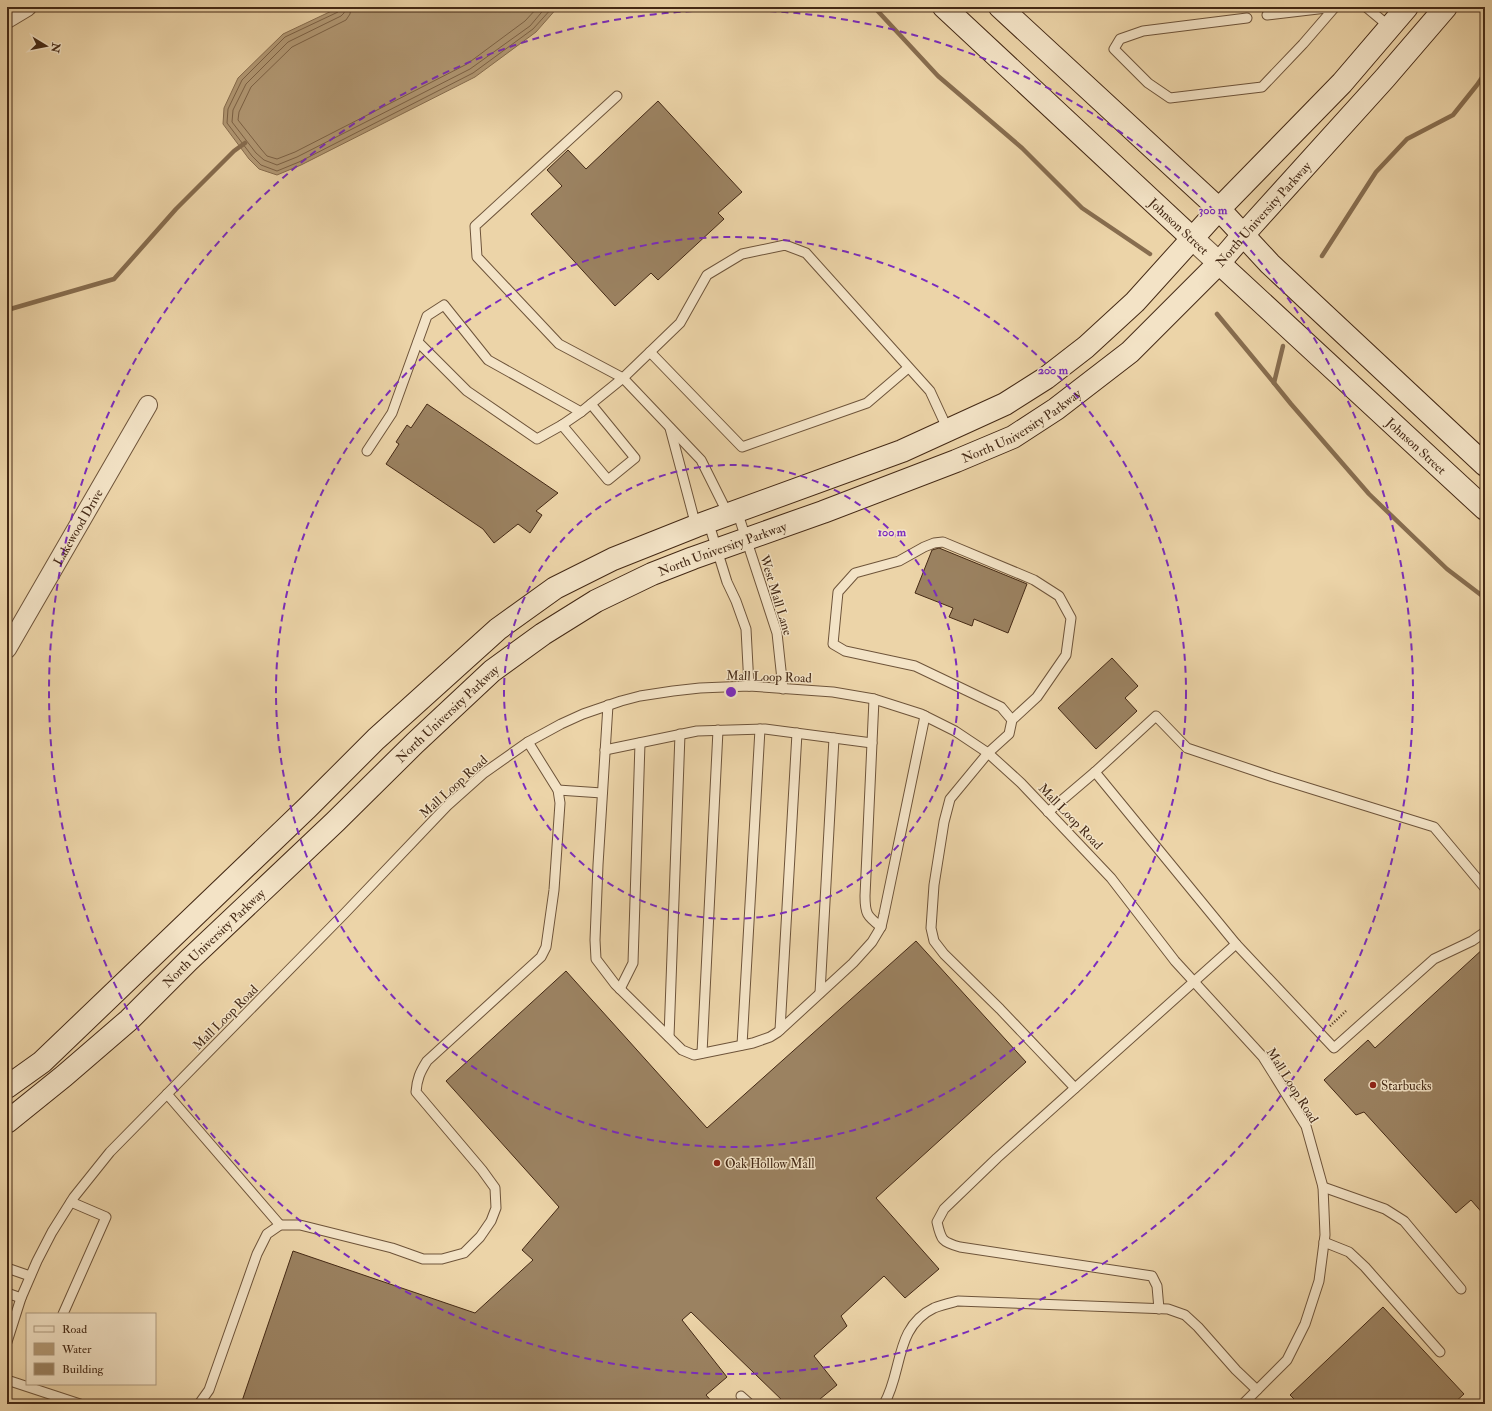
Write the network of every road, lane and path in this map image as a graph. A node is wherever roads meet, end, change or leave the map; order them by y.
1 (27, 7) edge
2 (944, 7) edge
3 (1000, 7) edge
4 (1335, 7) edge
5 (1366, 7) edge
6 (1407, 7) edge
7 (1446, 7) edge
8 (1266, 15) dead end
9 (1247, 18) dead end
10 (7, 19) edge
11 (1390, 27) junction
12 (617, 96) dead end
13 (1219, 209) junction
14 (1243, 235) junction
15 (1193, 239) junction
16 (1220, 263) junction
17 (418, 342) junction
18 (650, 352) junction
19 (908, 368) junction
20 (623, 378) junction
21 (591, 404) junction
22 (148, 405) dead end
23 (581, 412) junction
24 (562, 425) junction
25 (670, 427) junction
26 (948, 430) junction
27 (367, 451) dead end
28 (1485, 465) edge
29 (1485, 509) edge
30 (717, 518) junction
31 (746, 540) junction
32 (717, 550) junction
33 (7, 649) edge
34 (749, 686) junction
35 (783, 689) junction
36 (874, 699) junction
37 (608, 705) junction
38 (925, 716) junction
39 (1012, 720) junction
40 (760, 729) junction
41 (718, 730) junction
42 (797, 733) junction
43 (680, 734) junction
44 (834, 738) junction
45 (528, 742) junction
46 (640, 743) junction
47 (872, 743) junction
48 (605, 750) junction
49 (988, 753) junction
50 (1095, 772) junction
51 (558, 790) junction
52 (602, 793) junction
53 (1048, 812) junction
54 (1485, 888) edge
55 (881, 927) junction
56 (1485, 932) edge
57 (1236, 944) junction
58 (1194, 982) junction
59 (620, 989) junction
60 (820, 993) junction
61 (780, 1030) junction
62 (668, 1037) junction
63 (742, 1045) junction
64 (702, 1053) junction
65 (7, 1087) edge
66 (1075, 1088) junction
67 (167, 1094) junction
68 (7, 1122) edge
69 (1323, 1187) junction
70 (71, 1202) junction
71 (280, 1225) junction
72 (1324, 1242) junction
73 (7, 1268) edge
74 (30, 1276) junction
75 (1461, 1289) dead end
76 (7, 1293) edge
77 (21, 1298) junction
78 (1159, 1308) junction
79 (63, 1313) edge
80 (7, 1342) edge
81 (1440, 1352) dead end
82 (7, 1380) edge
83 (26, 1384) edge
84 (37, 1386) edge
85 (1257, 1390) junction
86 (741, 1396) dead end
87 (80, 1404) edge
88 (199, 1404) edge
89 (750, 1404) edge
90 (884, 1404) edge
91 (1243, 1404) edge

1 - 10 street
2 - 15 main road, Johnson Street
3 - 13 main road
4 - 8 lane
4 - 9 lane
5 - 11 lane
6 - 11 main road, North University Parkway
7 - 14 main road, North University Parkway
11 - 13 main road, North University Parkway
12 - 20 lane
13 - 14 main road
13 - 15 main road, North University Parkway
14 - 16 main road, North University Parkway
14 - 28 main road
15 - 16 main road, Johnson Street
15 - 26 main road, North University Parkway
16 - 29 main road, Johnson Street
16 - 31 main road, North University Parkway
17 - 23 lane
17 - 24 lane
17 - 27 lane
18 - 19 lane
18 - 19 lane
18 - 20 lane
19 - 26 lane
20 - 21 lane
20 - 25 lane
21 - 23 lane
21 - 24 lane
22 - 33 street, Lakewood Drive
23 - 24 lane
25 - 30 lane
25 - 30 lane
26 - 30 main road, North University Parkway
30 - 31 lane, West Mall Lane
30 - 32 lane
30 - 65 main road, North University Parkway
31 - 32 main road, North University Parkway
31 - 35 lane, West Mall Lane
32 - 34 lane
32 - 68 main road, North University Parkway
34 - 35 lane, Mall Loop Road
34 - 37 lane, Mall Loop Road
35 - 36 lane, Mall Loop Road
36 - 38 lane, Mall Loop Road
36 - 47 lane
37 - 45 lane, Mall Loop Road
37 - 48 lane
38 - 49 lane, Mall Loop Road
38 - 55 lane
39 - 39 lane
39 - 49 lane
40 - 41 lane
40 - 42 lane
40 - 63 lane
41 - 43 lane
41 - 64 lane
42 - 44 lane
42 - 61 lane
43 - 46 lane
43 - 62 lane
44 - 47 lane
44 - 60 lane
45 - 51 lane
45 - 67 lane, Mall Loop Road
46 - 48 lane
46 - 59 lane
47 - 55 lane
48 - 52 lane
49 - 53 lane, Mall Loop Road
49 - 66 lane
50 - 53 lane
50 - 54 lane
50 - 57 lane
51 - 52 lane
51 - 71 lane
52 - 59 lane
53 - 58 lane, Mall Loop Road
55 - 60 lane
56 - 57 lane
57 - 58 lane
58 - 66 lane
58 - 69 lane, Mall Loop Road
59 - 62 lane
60 - 61 lane
61 - 63 lane
62 - 64 lane
63 - 64 lane
66 - 78 lane
67 - 70 lane, Mall Loop Road
67 - 71 lane
69 - 72 lane, Mall Loop Road
69 - 75 lane
70 - 74 lane, Mall Loop Road
70 - 79 lane
71 - 88 lane
72 - 81 lane
72 - 85 lane, Mall Loop Road
73 - 74 lane
74 - 77 lane, Mall Loop Road
76 - 77 lane
77 - 80 lane, Mall Loop Road
78 - 85 lane
78 - 90 lane
82 - 83 lane
84 - 87 lane
85 - 91 lane, Mall Loop Road
86 - 89 lane

